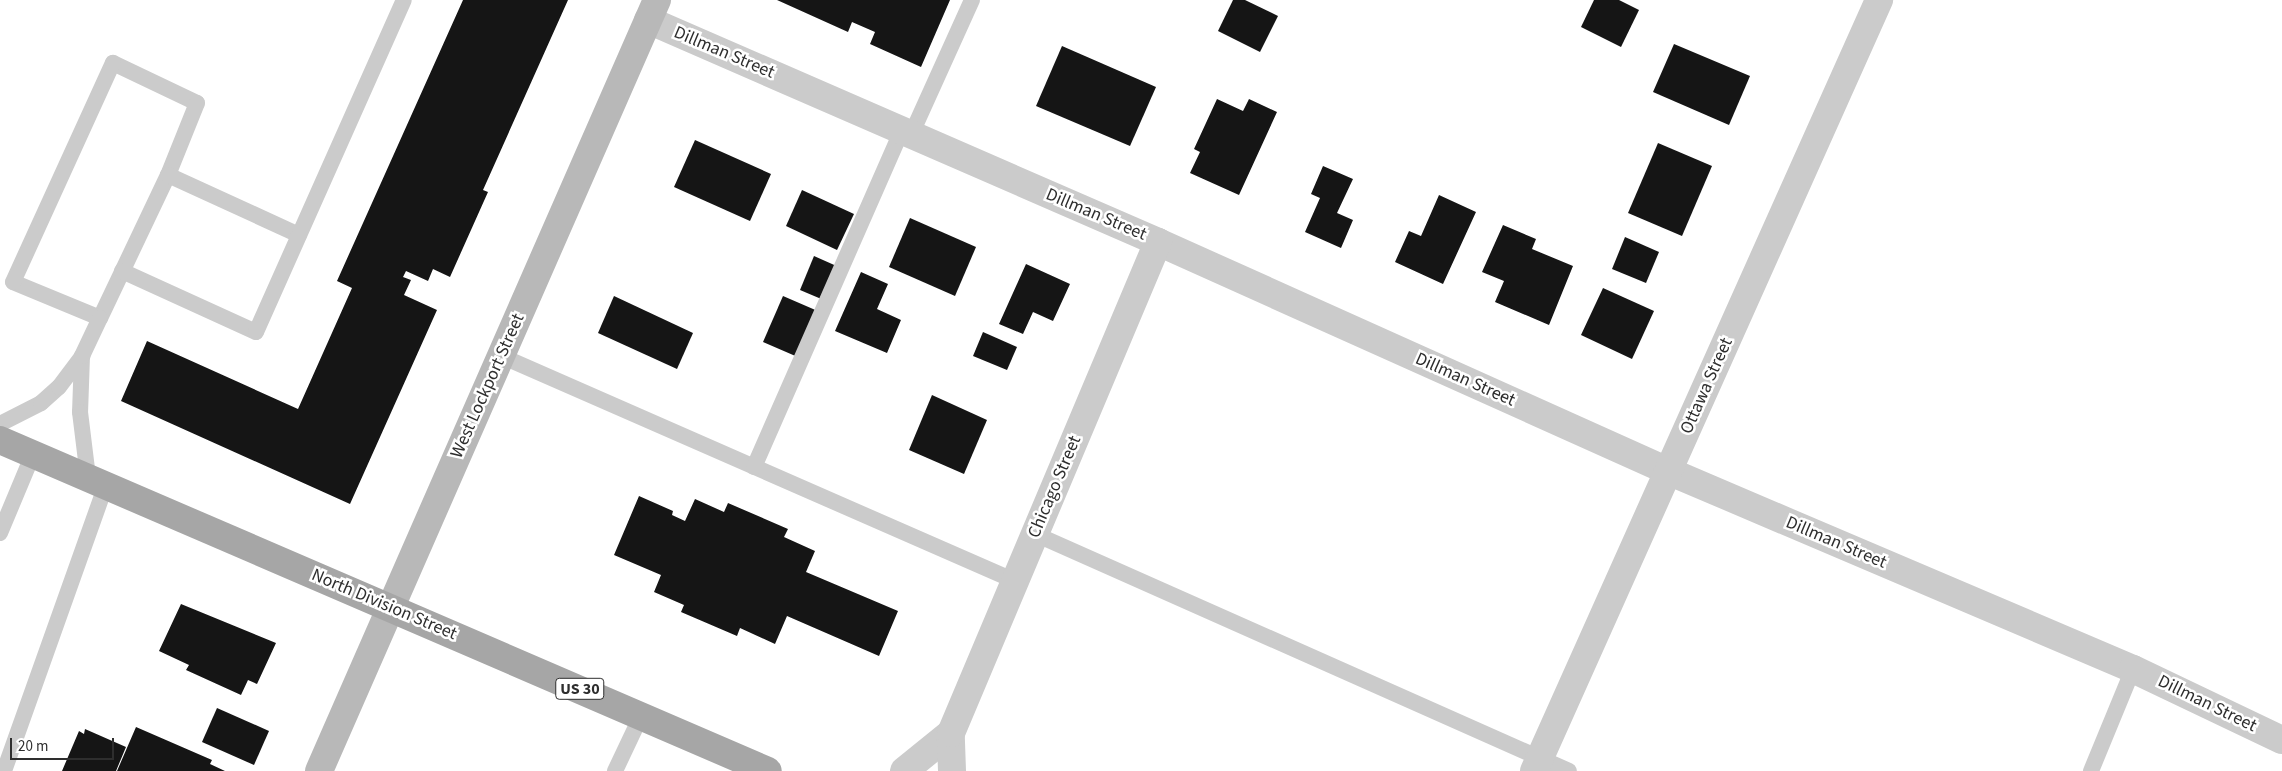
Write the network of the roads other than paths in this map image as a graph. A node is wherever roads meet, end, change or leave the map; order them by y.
1 (404, 0) edge
2 (972, 0) edge
3 (1879, 0) edge
4 (652, 10) edge
5 (907, 133) junction
6 (168, 175) junction
7 (299, 235) junction
8 (1158, 242) junction
9 (122, 271) junction
10 (100, 318) junction
11 (82, 356) junction
12 (501, 356) junction
13 (0, 424) edge
14 (0, 440) edge
15 (34, 454) junction
16 (754, 467) junction
17 (1668, 472) junction
18 (97, 481) junction
19 (0, 533) edge
20 (1035, 534) junction
21 (1015, 581) junction
22 (392, 607) junction
23 (2133, 669) junction
24 (641, 716) junction
25 (951, 733) junction
26 (2282, 740) edge
27 (1537, 765) edge
28 (4, 771) edge
29 (319, 771) edge
30 (615, 771) edge
31 (768, 771) edge
32 (904, 771) edge
33 (952, 771) edge
34 (1569, 771) edge
35 (2091, 771) edge

1 - 7 lane
2 - 5 lane
3 - 17 street, Ottawa Street
4 - 5 street, Dillman Street
4 - 12 main road, West Lockport Street
5 - 8 street, Dillman Street
5 - 16 lane
6 - 7 lane
6 - 9 lane
6 - 10 lane
7 - 9 lane
8 - 17 street, Dillman Street
8 - 20 street, Chicago Street
9 - 10 lane
10 - 11 lane
11 - 13 lane
11 - 18 lane
12 - 16 lane
12 - 22 main road, West Lockport Street
14 - 15 main road, North Division Street / US 30
15 - 18 main road, North Division Street / US 30
15 - 19 lane
16 - 21 lane
17 - 23 street, Dillman Street
17 - 27 street, Ottawa Street
18 - 22 main road, North Division Street / US 30
18 - 28 lane
20 - 21 street, Chicago Street
20 - 27 lane
21 - 25 street, Chicago Street
22 - 24 main road, North Division Street / US 30
22 - 29 main road, West Lockport Street
23 - 26 street, Dillman Street
23 - 35 lane
24 - 30 lane
24 - 31 main road, North Division Street / US 30
25 - 32 street, Chicago Street
25 - 33 street, Chicago Street
27 - 34 lane

